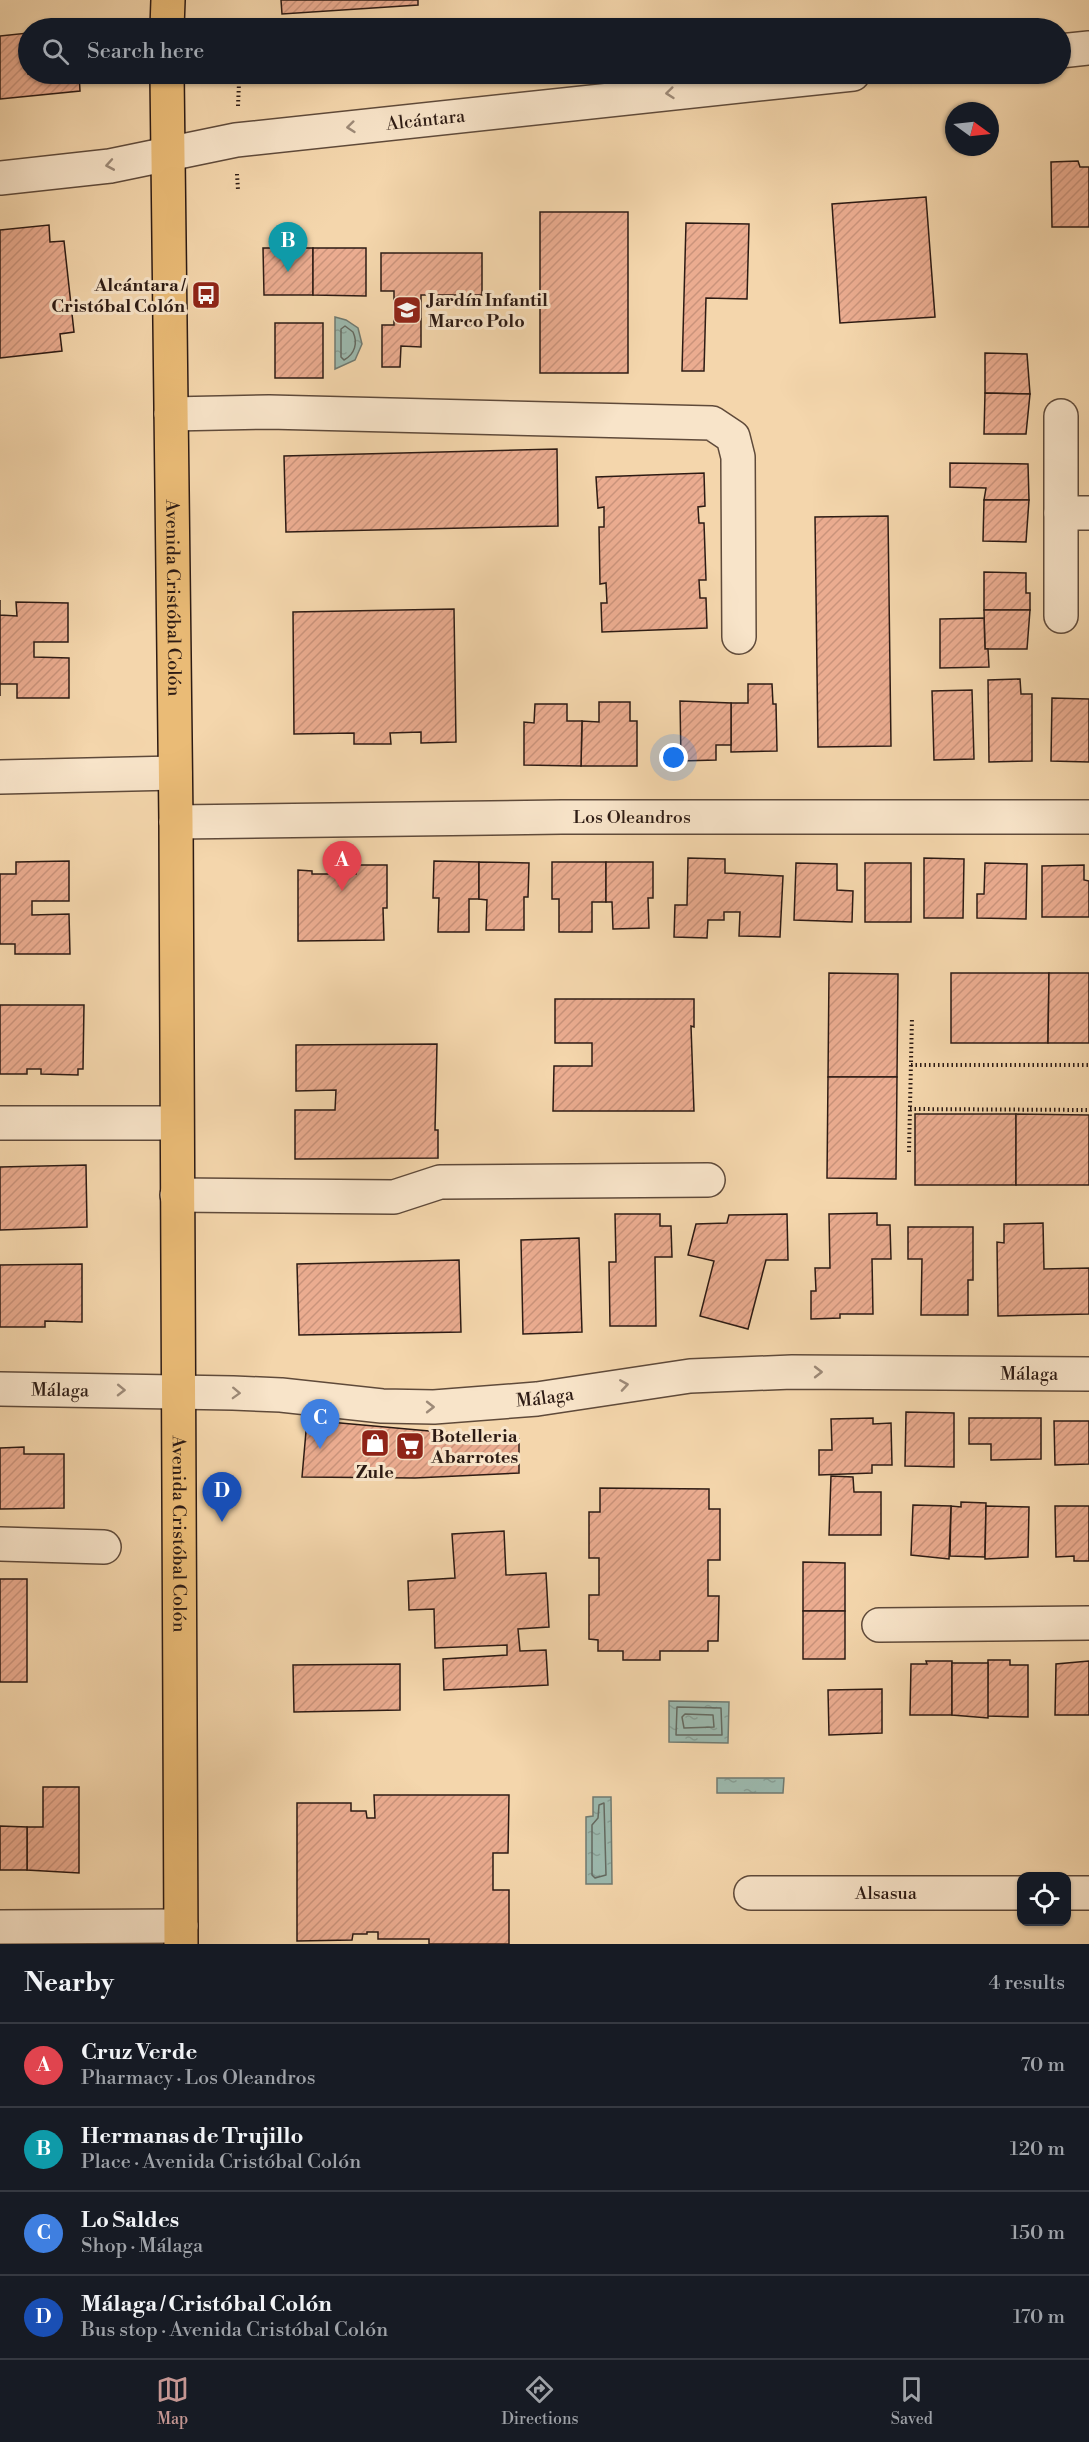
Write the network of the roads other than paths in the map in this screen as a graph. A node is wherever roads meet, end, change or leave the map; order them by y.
1 (168, 0) edge
2 (168, 18) edge
3 (1089, 48) edge
4 (1071, 50) edge
5 (167, 84) edge
6 (760, 84) edge
7 (168, 153) junction
8 (0, 178) edge
9 (171, 414) junction
10 (1061, 416) dead end
11 (1075, 513) edge
12 (1061, 616) dead end
13 (739, 638) dead end
14 (176, 773) junction
15 (0, 777) edge
16 (1089, 817) edge
17 (176, 822) junction
18 (0, 1123) edge
19 (176, 1123) junction
20 (708, 1180) dead end
21 (177, 1195) junction
22 (1089, 1374) edge
23 (0, 1389) edge
24 (177, 1391) junction
25 (0, 1544) edge
26 (104, 1547) dead end
27 (1089, 1623) edge
28 (879, 1625) dead end
29 (751, 1893) dead end
30 (1017, 1893) edge
31 (1071, 1893) edge
32 (1089, 1893) edge
33 (0, 1926) edge
34 (181, 1935) edge

1 - 2 main road
3 - 4 street
5 - 7 main road, Avenida Cristóbal Colón
6 -> 7 street, Alcántara
7 -> 8 street, Alcántara
7 - 9 main road, Avenida Cristóbal Colón
9 - 13 street
9 - 14 main road, Avenida Cristóbal Colón
10 - 11 street
11 - 12 street
14 - 15 street
14 - 17 main road, Avenida Cristóbal Colón
16 - 17 street, Los Oleandros
17 - 19 main road, Avenida Cristóbal Colón
18 - 19 street
19 - 21 main road, Avenida Cristóbal Colón
20 - 21 street
21 - 24 main road, Avenida Cristóbal Colón
24 -> 22 street, Málaga
23 -> 24 street, Málaga
24 - 34 main road, Avenida Cristóbal Colón
25 - 26 street
27 - 28 street
29 - 30 street, Alsasua
31 - 32 street
33 - 34 street

